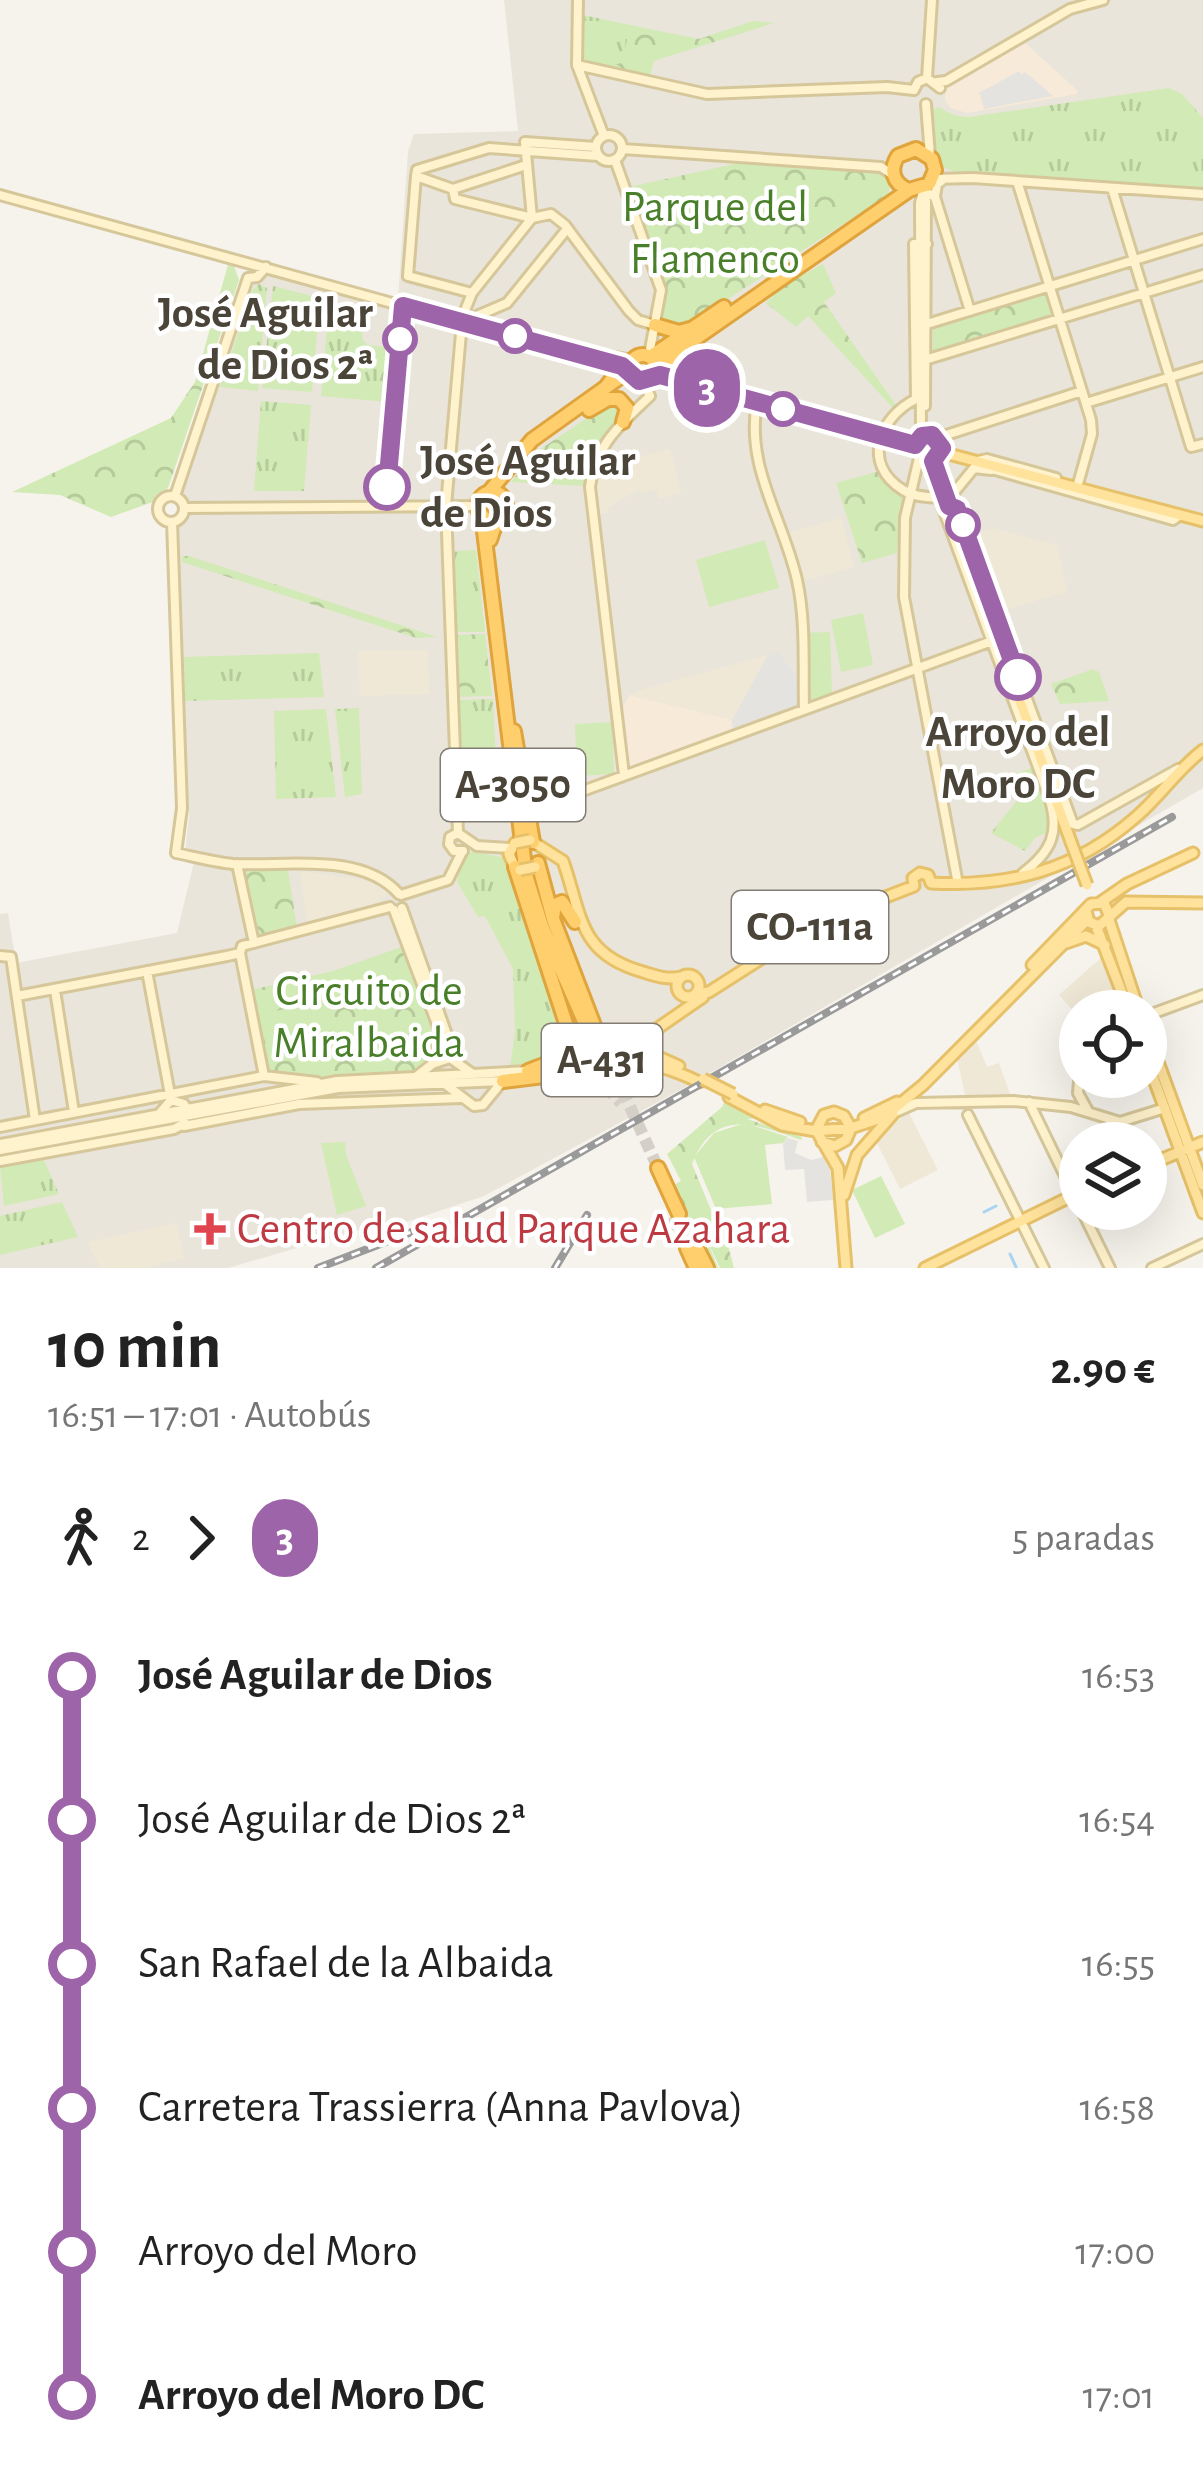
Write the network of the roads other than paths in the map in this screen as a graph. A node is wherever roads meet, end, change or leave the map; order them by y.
1 (578, 0) edge
2 (932, 0) edge
3 (1103, 0) edge
4 (577, 65) junction
5 (938, 82) junction
6 (914, 90) junction
7 (926, 104) junction
8 (925, 134) junction
9 (604, 136) junction
10 (622, 149) junction
11 (911, 149) junction
12 (525, 150) junction
13 (597, 152) junction
14 (615, 160) junction
15 (526, 165) junction
16 (891, 171) junction
17 (416, 176) junction
18 (949, 177) junction
19 (1017, 181) junction
20 (924, 187) junction
21 (1112, 188) junction
22 (454, 194) junction
23 (1203, 194) edge
24 (0, 195) edge
25 (886, 207) junction
26 (532, 218) junction
27 (566, 227) junction
28 (1203, 239) edge
29 (923, 244) junction
30 (225, 256) junction
31 (1134, 260) junction
32 (254, 264) junction
33 (266, 267) junction
34 (1203, 274) edge
35 (247, 277) junction
36 (1050, 286) junction
37 (1144, 293) junction
38 (469, 309) junction
39 (970, 311) junction
40 (451, 319) junction
41 (1060, 319) junction
42 (927, 324) junction
43 (655, 325) junction
44 (691, 329) junction
45 (461, 333) junction
46 (922, 345) junction
47 (556, 347) junction
48 (680, 347) junction
49 (928, 359) junction
50 (610, 363) junction
51 (684, 365) dead end
52 (1203, 367) edge
53 (645, 370) junction
54 (1169, 377) junction
55 (1082, 392) junction
56 (757, 402) junction
57 (1086, 403) junction
58 (922, 410) junction
59 (575, 414) junction
60 (620, 425) junction
61 (880, 435) junction
62 (926, 439) junction
63 (1203, 444) edge
64 (937, 456) junction
65 (919, 458) junction
66 (983, 465) junction
67 (1078, 484) junction
68 (1062, 485) junction
69 (1091, 492) junction
70 (909, 494) junction
71 (496, 495) junction
72 (175, 496) junction
73 (446, 506) junction
74 (951, 506) junction
75 (184, 508) junction
76 (480, 510) junction
77 (497, 518) junction
78 (1203, 519) edge
79 (172, 522) junction
80 (967, 556) junction
81 (992, 641) junction
82 (917, 668) junction
83 (1006, 672) junction
84 (504, 691) junction
85 (1021, 703) junction
86 (804, 709) junction
87 (1203, 751) edge
88 (1178, 770) junction
89 (625, 776) junction
90 (1053, 788) junction
91 (558, 800) joint
92 (529, 822) junction
93 (458, 832) junction
94 (465, 847) junction
95 (1198, 850) edge
96 (536, 854) junction
97 (514, 855) junction
98 (237, 864) junction
99 (1010, 881) junction
100 (958, 884) junction
101 (525, 896) junction
102 (396, 901) junction
103 (1203, 901) edge
104 (1099, 910) junction
105 (553, 919) junction
106 (575, 922) junction
107 (254, 943) junction
108 (1066, 943) junction
109 (1105, 945) junction
110 (240, 952) junction
111 (5, 956) edge
112 (147, 971) junction
113 (1022, 980) junction
114 (688, 989) junction
115 (713, 989) junction
116 (55, 990) junction
117 (1121, 990) edge
118 (1133, 990) edge
119 (1203, 995) edge
120 (16, 996) junction
121 (1167, 1006) edge
122 (686, 1008) junction
123 (586, 1027) junction
124 (597, 1042) junction
125 (449, 1050) junction
126 (644, 1052) junction
127 (608, 1056) junction
128 (435, 1062) junction
129 (529, 1071) junction
130 (475, 1075) junction
131 (264, 1076) junction
132 (417, 1076) junction
133 (590, 1077) tunnel mouth
134 (439, 1079) junction
135 (701, 1080) junction
136 (503, 1081) junction
137 (485, 1082) junction
138 (324, 1083) junction
139 (1167, 1095) edge
140 (731, 1096) junction
141 (170, 1097) junction
142 (488, 1097) junction
143 (461, 1098) junction
144 (1077, 1098) edge
145 (1161, 1098) edge
146 (1029, 1102) junction
147 (974, 1104) junction
148 (957, 1105) junction
149 (1077, 1106) junction
150 (1165, 1108) junction
151 (188, 1111) junction
152 (74, 1112) junction
153 (896, 1113) junction
154 (968, 1114) junction
155 (160, 1117) junction
156 (35, 1120) junction
157 (782, 1125) junction
158 (850, 1125) junction
159 (184, 1126) junction
160 (0, 1127) edge
161 (169, 1129) junction
162 (821, 1137) junction
163 (846, 1140) junction
164 (1203, 1142) edge
165 (0, 1147) edge
166 (1184, 1149) junction
167 (1167, 1157) edge
168 (0, 1161) edge
169 (1059, 1163) edge
170 (654, 1170) tunnel mouth
171 (1203, 1185) edge
172 (844, 1195) junction
173 (1059, 1208) edge
174 (1203, 1214) edge
175 (675, 1215) tunnel mouth
176 (1022, 1224) junction
177 (1092, 1230) edge
178 (1203, 1244) edge
179 (690, 1247) tunnel mouth
180 (699, 1268) edge
181 (848, 1268) edge
182 (925, 1268) edge
183 (939, 1268) edge
184 (1044, 1268) edge
185 (1110, 1268) edge
186 (1152, 1268) edge

1 - 4 street
2 - 5 street
3 - 5 street
4 - 6 street
4 - 9 street
5 - 6 street
5 - 7 street
6 - 7 street
7 - 8 street
8 - 11 street
8 - 20 street
9 - 10 street
9 - 13 street
10 - 14 street
10 - 16 street
11 - 16 highway
11 - 20 highway
12 - 13 street
12 - 15 street
12 - 17 street
13 - 14 street
14 - 43 street
15 - 22 street
15 - 26 street
16 - 20 highway
16 - 44 highway, A-3050
17 - 22 street
17 - 38 street
18 - 19 street
18 - 20 street
18 - 20 street
19 - 21 street
19 - 36 street
20 - 25 highway, A-3050
20 - 25 street
20 - 29 street
20 - 29 street
20 - 39 street
21 - 23 street
21 - 31 street
22 - 26 street
24 - 30 street
25 - 48 highway, A-3050
26 - 27 street
26 - 38 street
27 - 38 street
27 - 43 street
28 - 31 street
29 - 42 street
29 - 46 street
30 - 32 street
30 - 35 street
31 - 36 street
31 - 37 street
32 - 33 street
32 - 35 street
33 - 35 street
33 - 40 street
34 - 37 street
35 - 72 street
36 - 39 street
36 - 41 street
37 - 41 street
37 - 54 street
38 - 40 street
38 - 45 street
38 - 47 street
39 - 42 street
40 - 45 street
41 - 49 street
41 - 55 street
42 - 46 street
43 - 44 highway
43 - 53 street
44 - 53 highway, A-3050
45 - 73 street
46 - 49 street
46 - 58 street
46 - 61 street
47 - 50 street
47 - 53 street
48 - 51 highway
48 - 53 highway, A-3050
49 - 58 street
50 - 53 street
50 - 59 highway
52 - 54 street
53 - 56 main road
53 - 59 highway, A-3050
53 - 60 street
54 - 57 street
54 - 63 street
55 - 57 street
55 - 62 street
56 - 61 main road
56 - 86 street
57 - 67 street
58 - 62 street
59 - 60 highway
59 - 71 highway, A-3050
60 - 89 street
61 - 62 main road
61 - 70 street
62 - 64 main road
62 - 65 main road
64 - 65 main road
64 - 66 main road
64 - 74 main road
65 - 70 street
66 - 68 main road
66 - 74 street
67 - 68 street
67 - 69 street
68 - 69 main road
69 - 78 street
69 - 78 main road
70 - 74 street
70 - 82 street
71 - 76 highway, A-3050
71 - 77 highway, A-3050
72 - 75 street
72 - 79 street
73 - 75 street
73 - 76 street
73 - 93 street
74 - 80 main road
75 - 79 street
76 - 77 highway
76 - 84 highway, A-3050
77 - 84 highway, A-3050
79 - 98 street
80 - 81 street
80 - 83 main road
80 - 85 street
81 - 82 street
81 - 83 street
82 - 86 street
82 - 100 street
83 - 85 main road
84 - 92 highway
84 - 97 highway
84 - 123 highway, A-3050
84 - 124 highway, A-3050
85 - 90 main road
86 - 89 street
87 - 88 main road
88 - 90 street
88 - 99 main road
89 - 91 street
90 - 99 street
90 - 104 main road, bridge
91 - 92 highway
92 - 96 highway
93 - 94 street
93 - 94 street
94 - 97 street
94 - 102 street
95 - 104 main road
95 - 104 main road, A-431
96 - 97 main road, bridge
96 - 97 main road, bridge
96 - 105 highway
96 - 106 main road
96 - 114 main road
97 - 101 highway
98 - 102 street
98 - 107 street
99 - 100 main road
100 - 115 main road, CO-111a
101 - 123 highway
101 - 129 highway
102 - 107 street
102 - 125 street
103 - 104 main road
103 - 104 main road
104 - 108 main road
104 - 109 main road
104 - 113 main road, A-431
104 - 118 main road
105 - 106 highway
105 - 124 highway
106 - 114 main road
107 - 110 street
108 - 109 main road
108 - 113 main road
109 - 117 main road
110 - 112 street
110 - 131 street
111 - 120 street
112 - 116 street
112 - 141 street
113 - 153 main road, A-431
113 - 158 main road, A-431
114 - 115 main road
114 - 122 main road
114 - 126 main road
115 - 122 main road
116 - 120 street
116 - 152 street
119 - 121 street
120 - 156 street
122 - 126 main road
123 - 124 highway, A-3050
125 - 128 street
125 - 128 street
125 - 130 street
126 - 127 main road, A-431
126 - 135 main road, A-431
126 - 135 main road, A-431
127 - 129 main road, A-431
127 - 136 main road, A-431
128 - 132 street
128 - 134 street
129 - 130 street, A-431
130 - 134 street, A-431
130 - 137 street
131 - 138 street
131 - 141 street
132 - 134 street, A-431
132 - 138 street, A-431
133 - 136 highway
134 - 137 street, A-431
134 - 143 street
134 - 151 street, A-431
135 - 140 main road, A-431, bridge
136 - 137 street, A-431
136 - 142 street
137 - 142 street
138 - 151 street, A-431
139 - 166 main road
140 - 157 main road, A-431
140 - 162 main road, A-431
141 - 151 street
141 - 152 street
141 - 155 street
142 - 143 street
143 - 159 street
144 - 149 street
145 - 150 main road
146 - 147 street
146 - 149 street
146 - 169 street
147 - 148 street
147 - 154 street
148 - 153 street
148 - 154 street
149 - 150 street
150 - 166 main road
151 - 155 street, A-431
151 - 159 street
152 - 156 street
153 - 158 main road, A-431
153 - 172 main road
154 - 176 street
155 - 161 street
155 - 165 street, A-431
156 - 160 street
157 - 162 main road, A-431
157 - 162 main road
158 - 162 main road, A-431
158 - 162 main road
158 - 163 main road
159 - 161 street
161 - 168 street
162 - 163 main road
162 - 181 main road
163 - 172 main road
164 - 166 main road
166 - 167 main road
166 - 171 main road
166 - 174 main road
170 - 175 highway
172 - 181 main road
173 - 176 main road
176 - 182 main road
176 - 183 main road
176 - 184 street
177 - 185 street
178 - 186 street
179 - 180 highway

